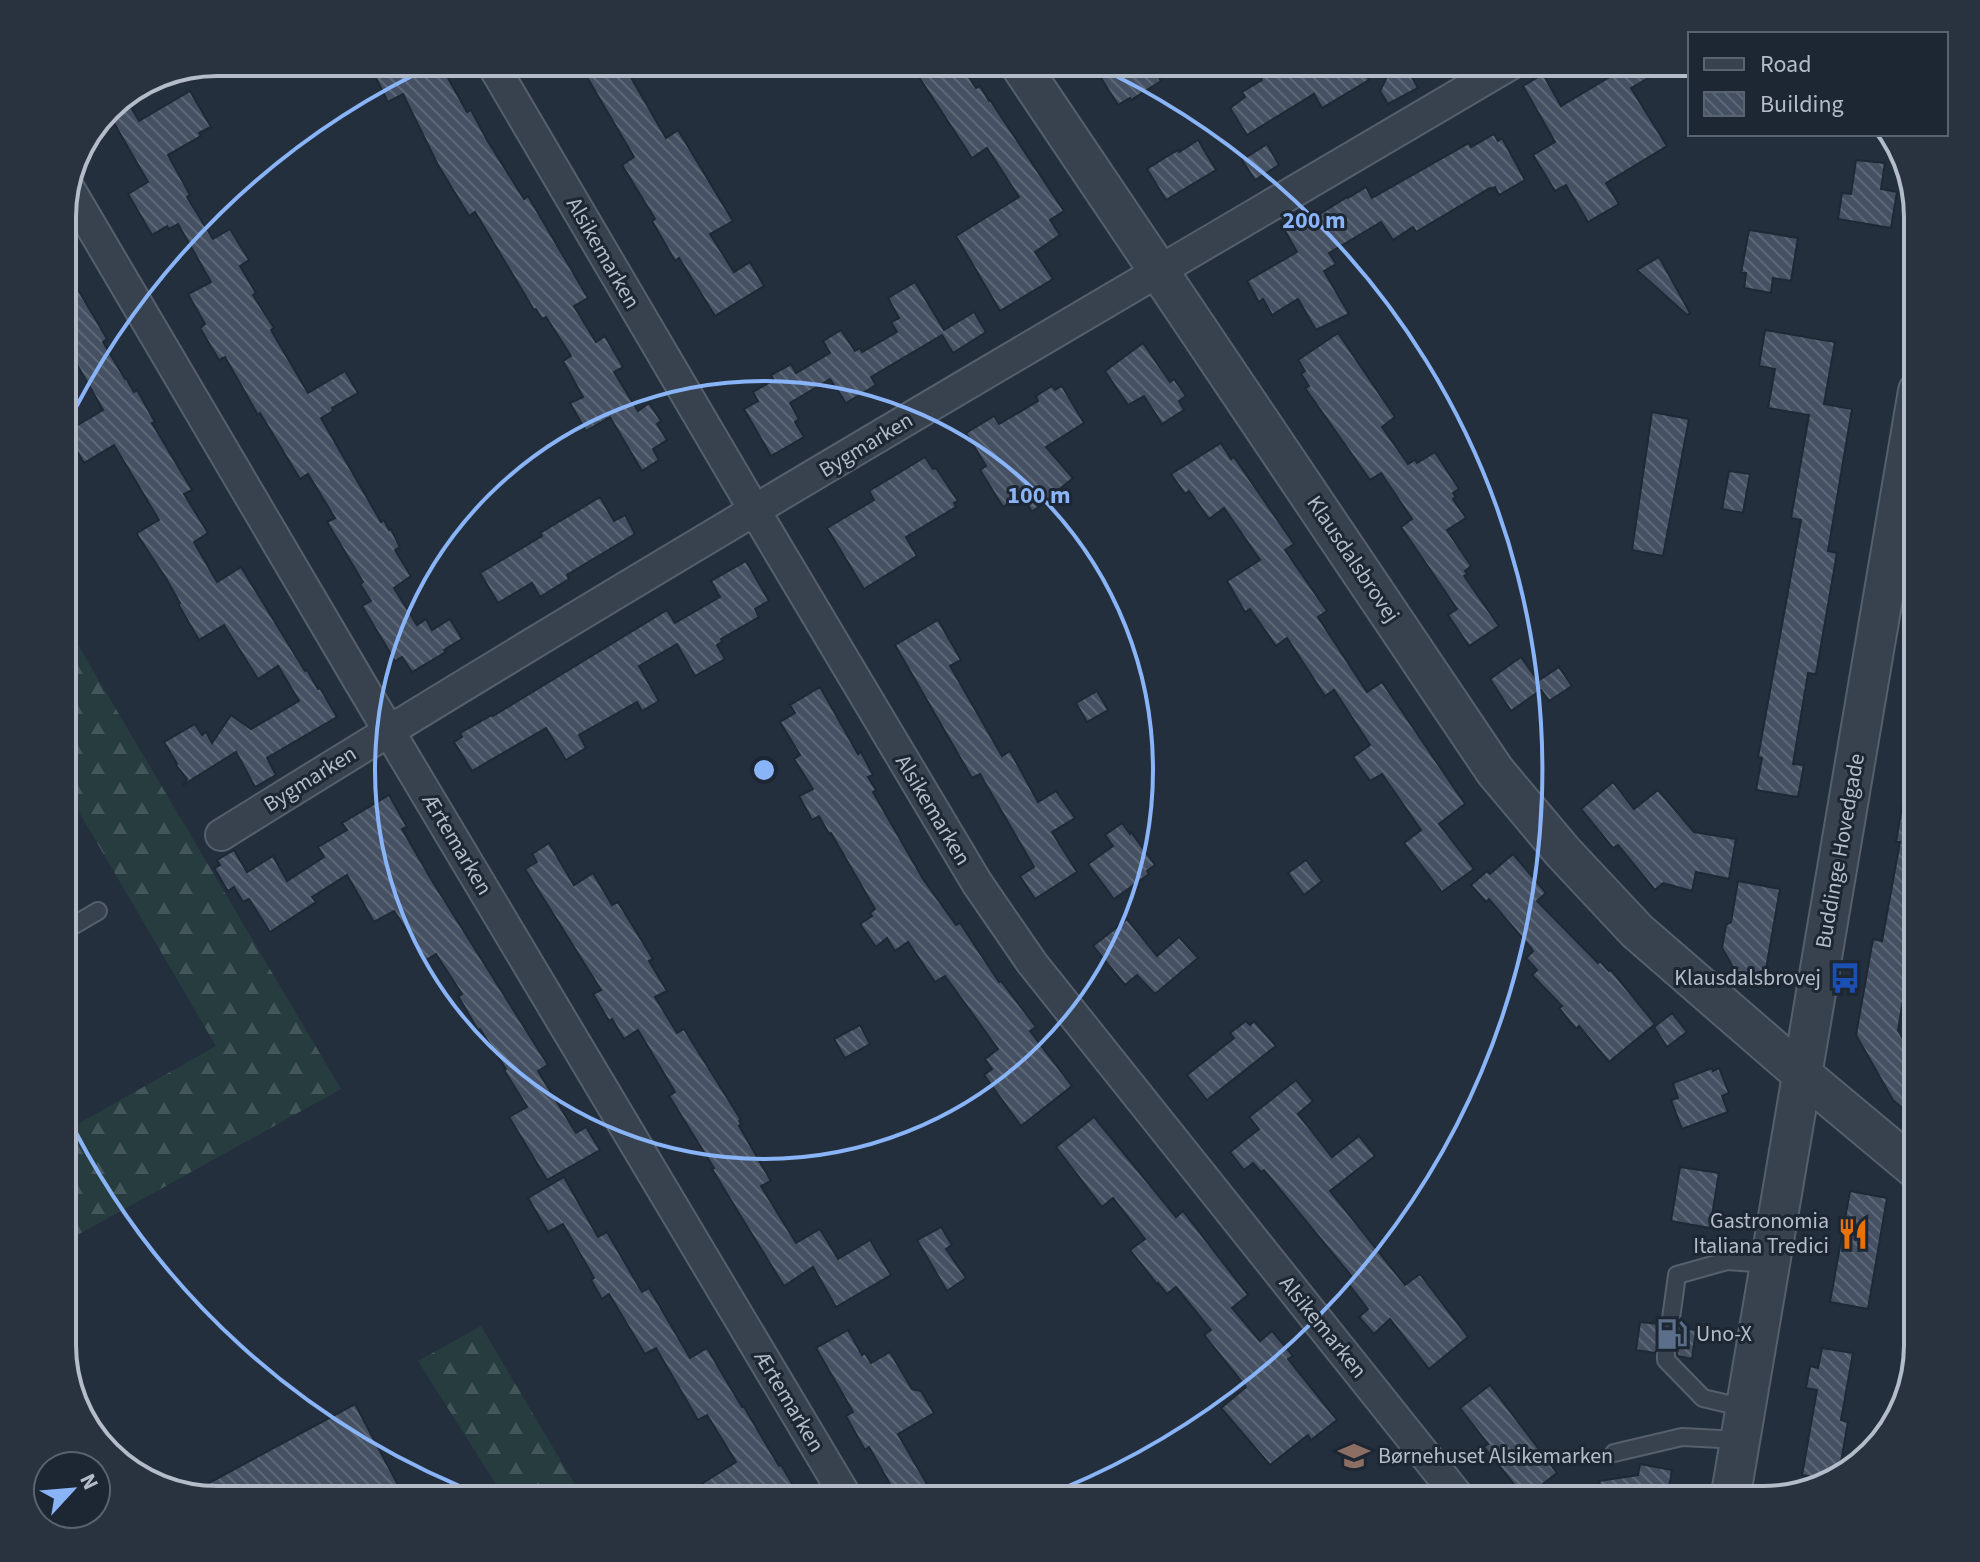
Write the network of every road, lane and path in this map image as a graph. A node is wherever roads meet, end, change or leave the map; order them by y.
1 (499, 76) edge
2 (1028, 76) edge
3 (1490, 76) edge
4 (77, 202) edge
5 (1160, 271) junction
6 (1904, 474) edge
7 (755, 511) junction
8 (389, 730) junction
9 (221, 835) dead end
10 (98, 911) dead end
11 (76, 924) edge
12 (1803, 1075) junction
13 (1904, 1159) edge
14 (1770, 1264) junction
15 (1670, 1326) dead end
16 (1666, 1354) dead end
17 (1743, 1424) junction
18 (1614, 1453) dead end
19 (840, 1486) edge
20 (1450, 1486) edge
21 (1732, 1486) edge

1 - 7 street, Alsikemarken
2 - 5 street, Klausdalsbrovej
3 - 5 street, Bygmarken
4 - 8 street, Ærtemarken
5 - 7 street, Bygmarken
5 - 12 street, Klausdalsbrovej
6 - 12 street, Buddinge Hovedgade
7 - 8 street, Bygmarken
7 - 20 street, Alsikemarken
8 - 9 street, Bygmarken
8 - 19 street, Ærtemarken
10 - 11 lane
12 - 13 street, Klausdalsbrovej
12 - 14 street, Buddinge Hovedgade
14 - 15 lane
14 - 17 street, Buddinge Hovedgade
16 - 17 lane
17 - 18 lane
17 - 21 street, Buddinge Hovedgade

